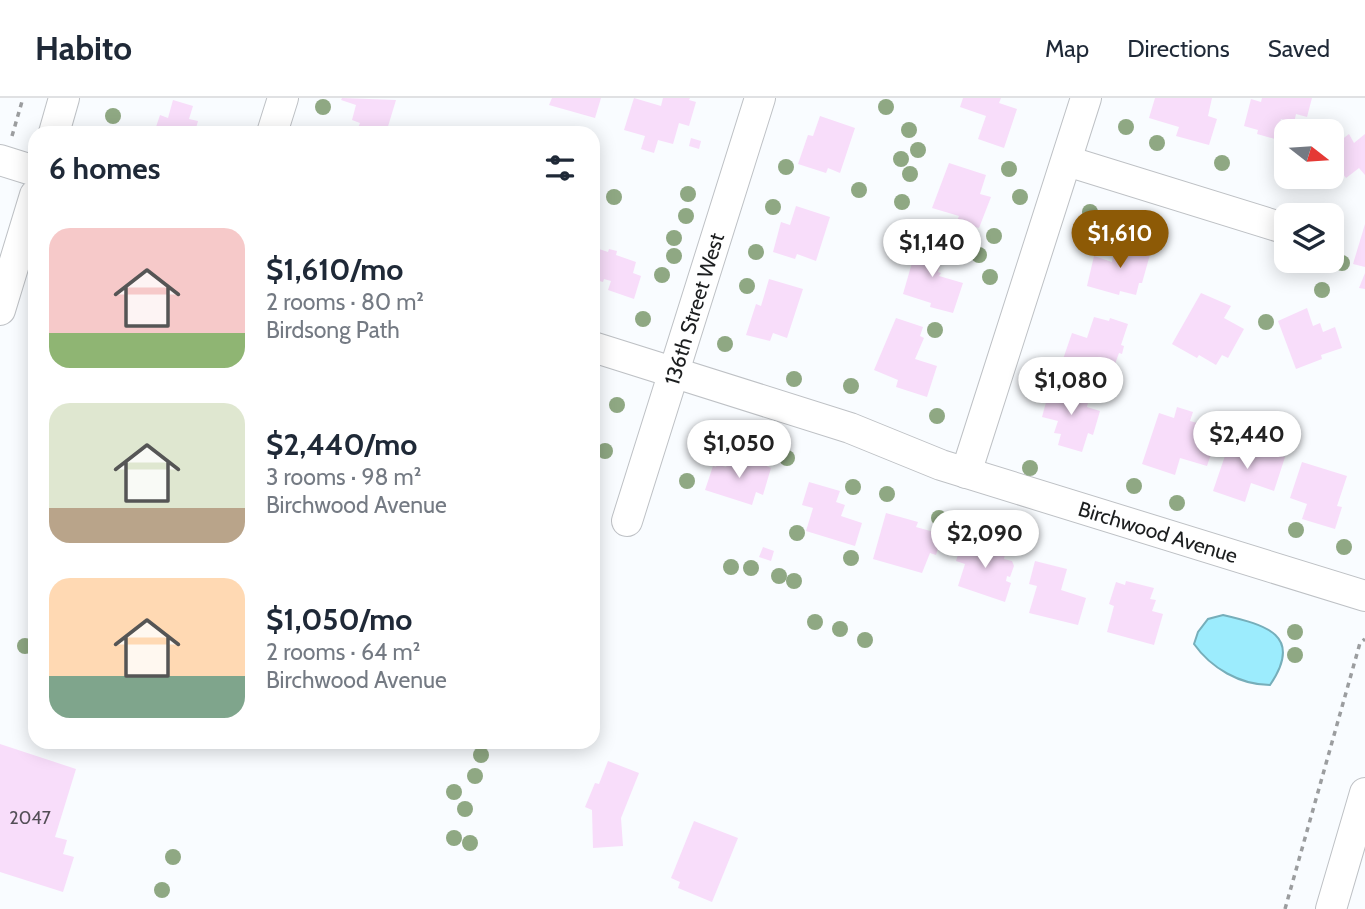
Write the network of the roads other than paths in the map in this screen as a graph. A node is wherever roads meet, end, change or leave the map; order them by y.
1 (64, 98) edge
2 (283, 98) edge
3 (760, 98) edge
4 (1086, 98) edge
5 (56, 126) edge
6 (274, 126) edge
7 (0, 160) edge
8 (1067, 161) junction
9 (28, 169) edge
10 (28, 218) edge
11 (1274, 225) edge
12 (0, 310) edge
13 (600, 349) edge
14 (674, 372) junction
15 (966, 473) junction
16 (627, 521) dead end
17 (1365, 596) edge
18 (1365, 793) edge
19 (1331, 909) edge

1 - 5 street
2 - 6 street
3 - 14 street, 136th Street West
4 - 8 street
7 - 9 street
8 - 11 street
8 - 15 street
10 - 12 street
13 - 14 street, Birchwood Avenue
14 - 15 street, Birchwood Avenue
14 - 16 street, 136th Street West
15 - 17 street, Birchwood Avenue
18 - 19 street

